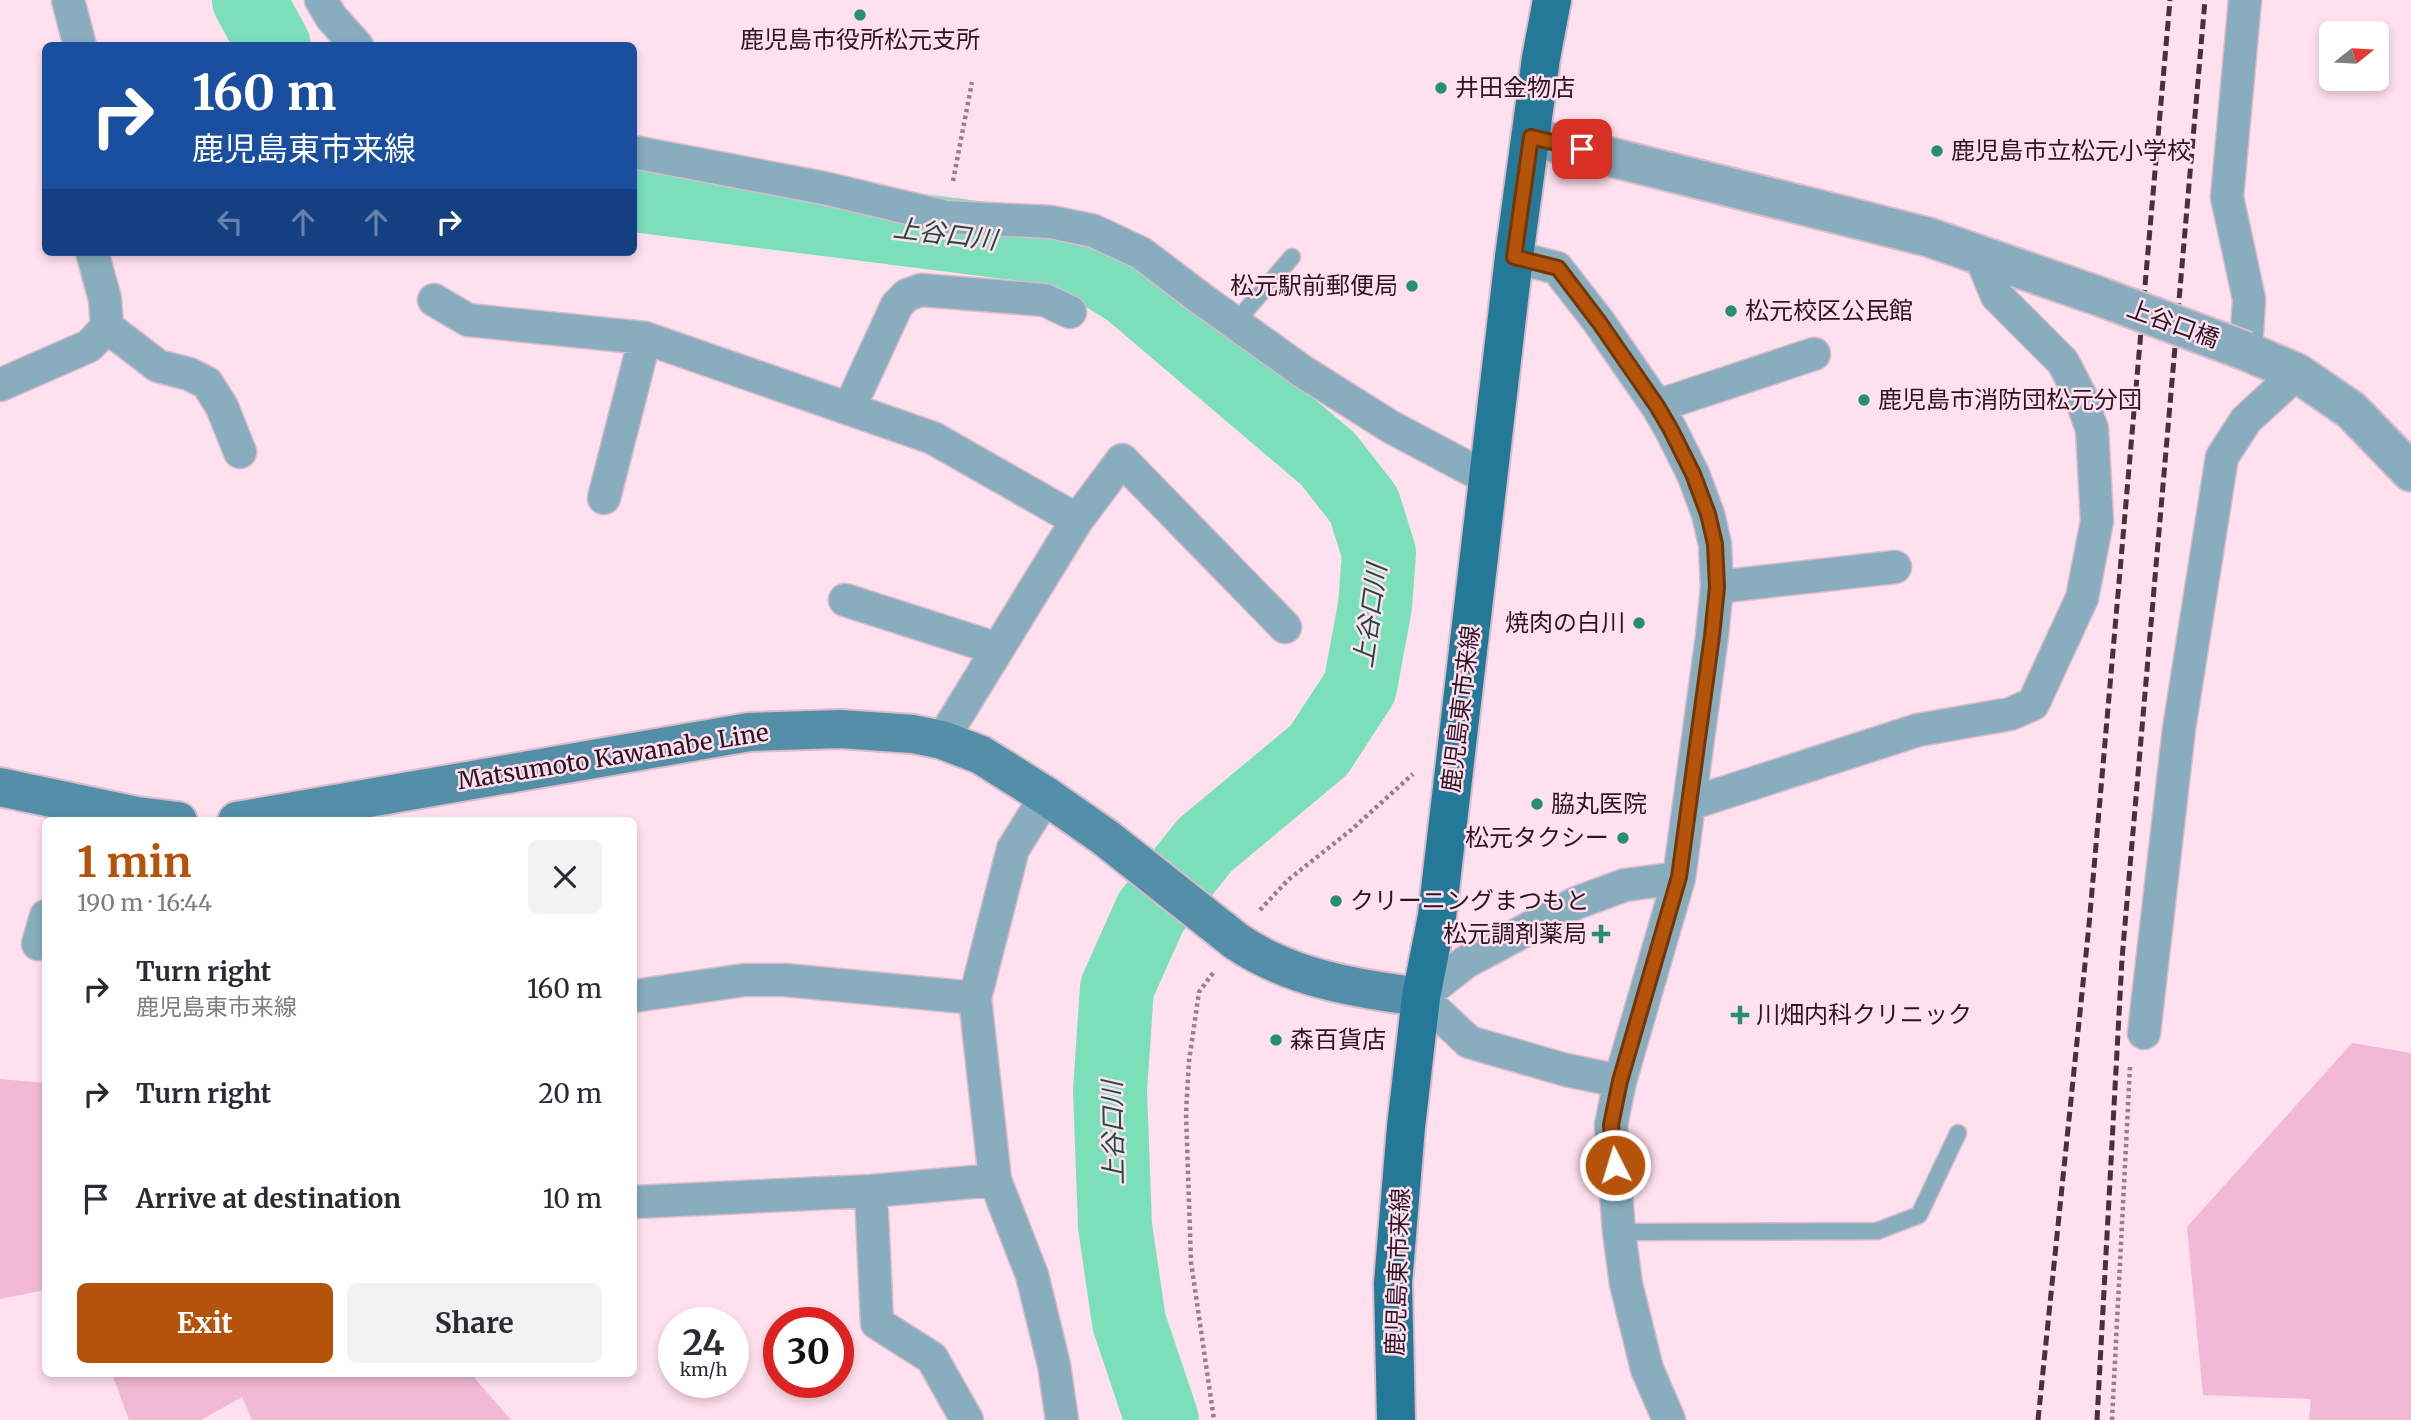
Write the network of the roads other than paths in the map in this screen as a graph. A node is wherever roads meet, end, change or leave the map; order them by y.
1 (68, 0) edge
2 (321, 0) edge
3 (1552, 0) edge
4 (2245, 0) edge
5 (78, 42) edge
6 (353, 42) edge
7 (1531, 137) junction
8 (637, 153) edge
9 (1980, 255) junction
10 (93, 256) edge
11 (1292, 257) dead end
12 (1514, 257) junction
13 (434, 300) dead end
14 (1070, 312) dead end
15 (1235, 323) junction
16 (107, 327) junction
17 (645, 338) junction
18 (2246, 351) junction
19 (1814, 354) dead end
20 (2297, 373) junction
21 (0, 385) edge
22 (1657, 406) junction
23 (849, 409) junction
24 (240, 452) dead end
25 (2411, 472) edge
26 (1489, 479) junction
27 (604, 498) dead end
28 (1077, 520) junction
29 (1895, 567) dead end
30 (1717, 587) junction
31 (845, 600) dead end
32 (1285, 626) dead end
33 (998, 649) junction
34 (942, 740) junction
35 (0, 787) edge
36 (1046, 796) junction
37 (1689, 804) junction
38 (71, 812) edge
39 (130, 817) edge
40 (260, 817) edge
41 (1679, 877) junction
42 (637, 996) edge
43 (1421, 997) junction
44 (975, 998) junction
45 (2144, 1033) road end
46 (1620, 1081) junction
47 (1958, 1133) dead end
48 (995, 1180) junction
49 (871, 1191) junction
50 (637, 1202) edge
51 (1619, 1232) junction
52 (967, 1420) edge
53 (1062, 1420) edge
54 (1396, 1420) edge
55 (1670, 1420) edge

1 - 5 street
2 - 6 street
3 - 7 main road, 鹿児島東市来線
4 - 18 street
7 - 9 street, 上谷口橋
7 - 12 main road, 鹿児島東市来線
8 - 15 street
9 - 18 street, 上谷口橋, bridge
9 - 37 street
10 - 16 street
11 - 15 lane
12 - 22 street
12 - 26 main road, 鹿児島東市来線
13 - 17 street
14 - 23 street
15 - 26 street
16 - 21 street
16 - 24 street
17 - 23 street
17 - 27 street
18 - 20 street, 上谷口橋
19 - 22 street
20 - 25 street, 上谷口橋
20 - 45 street
22 - 30 street
23 - 28 street
26 - 43 main road, 鹿児島東市来線
28 - 32 street
28 - 33 street
29 - 30 street
30 - 37 street
31 - 33 street
33 - 34 street
34 - 36 main road, Matsumoto Kawanabe Line
34 - 40 main road, Matsumoto Kawanabe Line
35 - 38 main road
36 - 43 main road, Matsumoto Kawanabe Line
36 - 44 street
37 - 41 street
38 - 39 main road
41 - 43 street
41 - 46 street
42 - 44 street
43 - 46 street
43 - 54 main road, 鹿児島東市来線
44 - 48 street
46 - 51 street
47 - 51 lane
48 - 49 street
48 - 53 street
49 - 50 street
49 - 52 street
51 - 55 street

